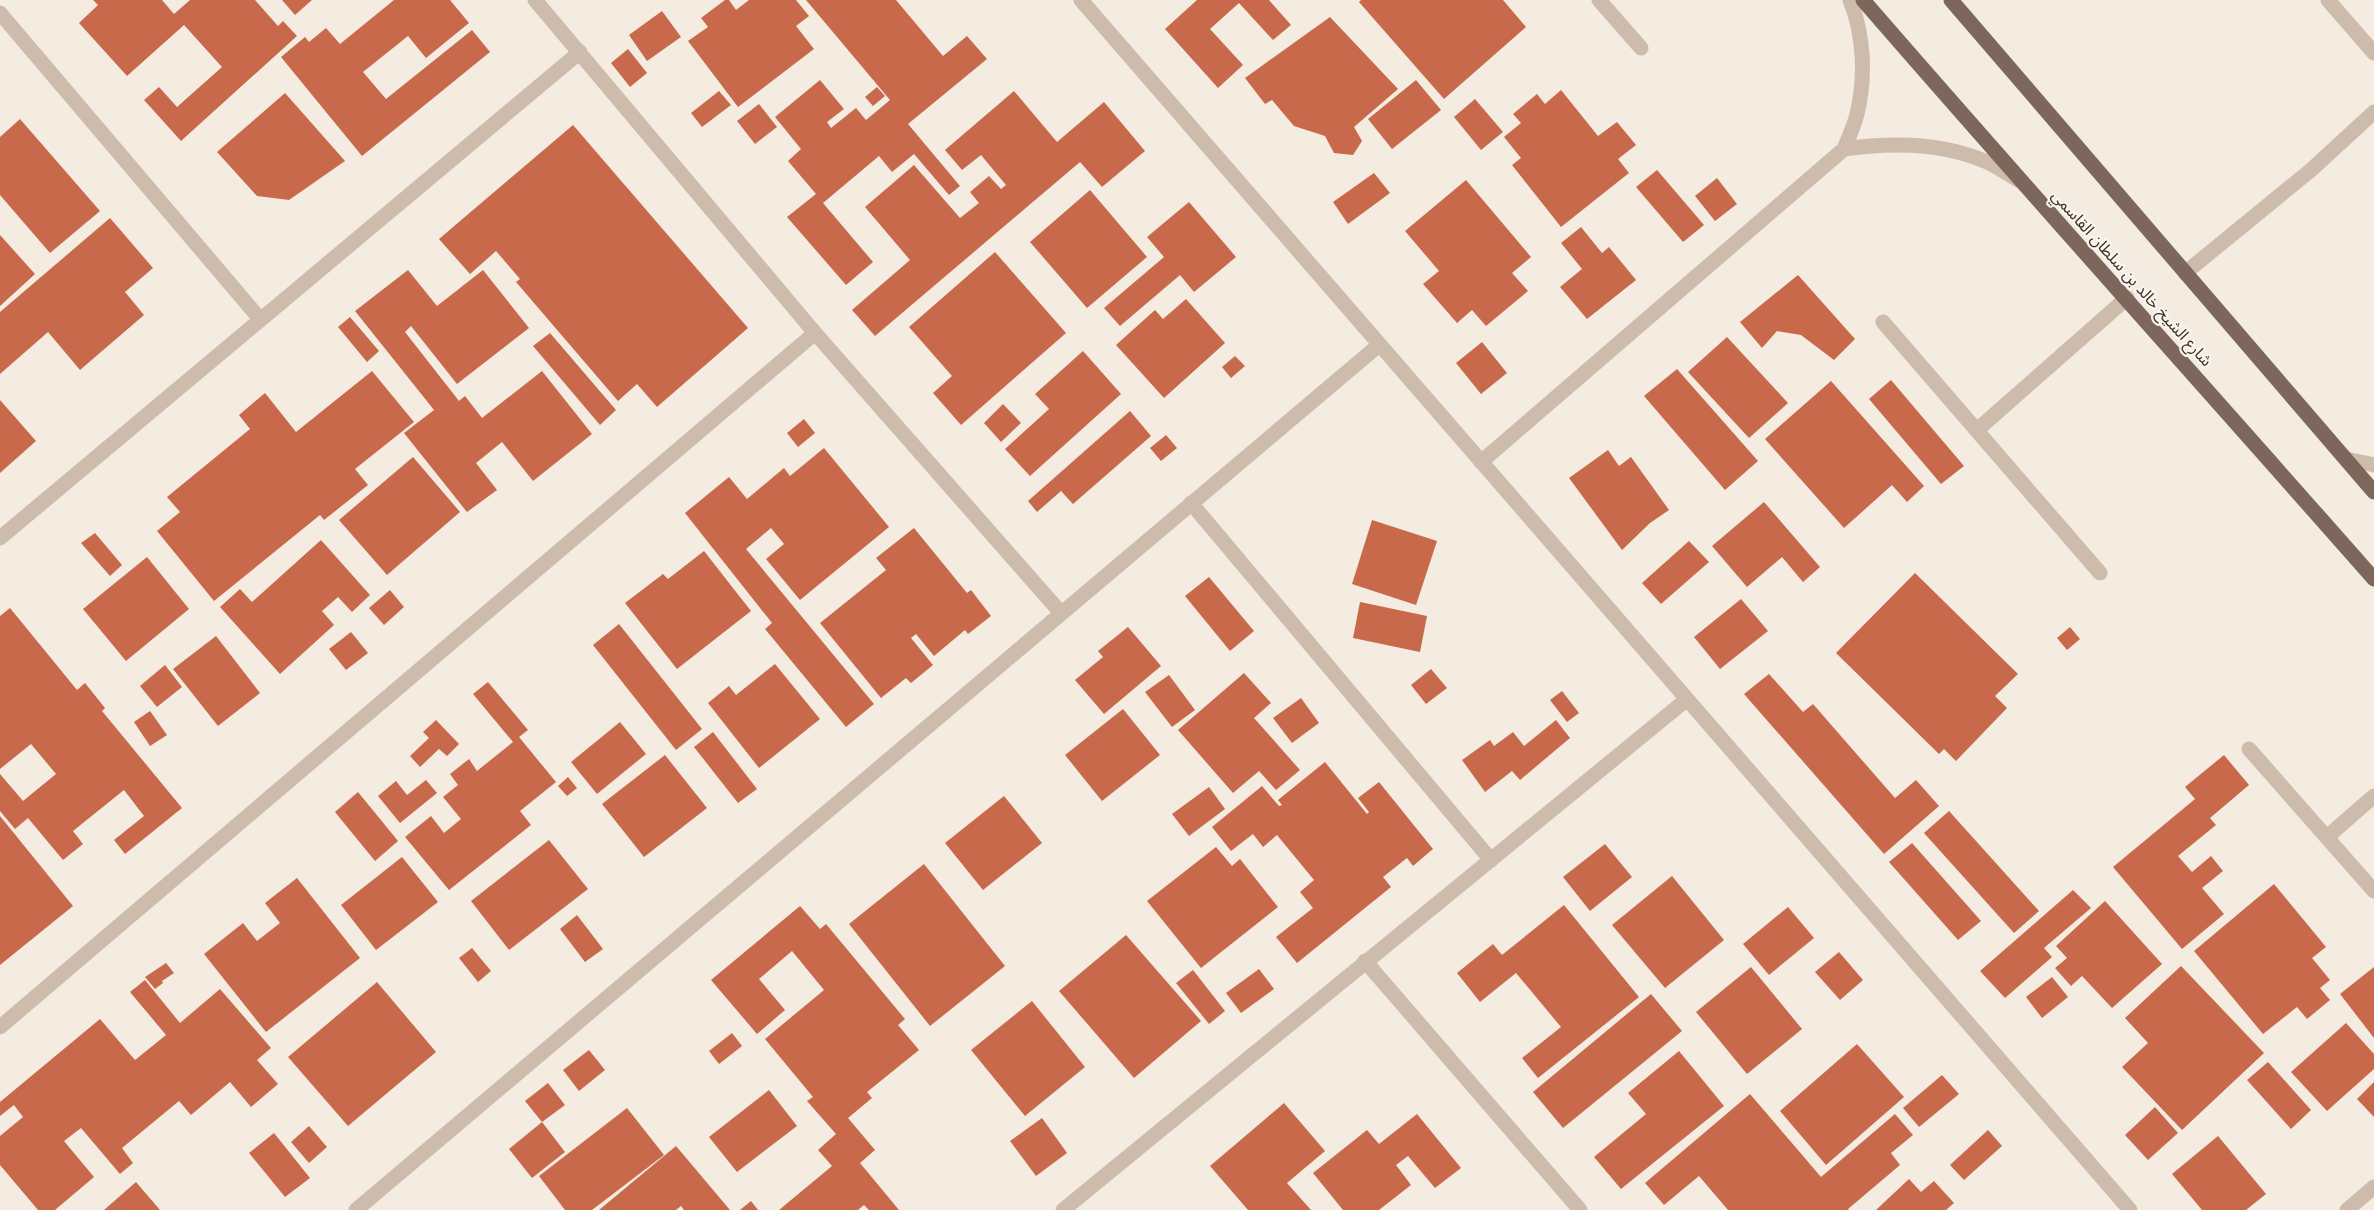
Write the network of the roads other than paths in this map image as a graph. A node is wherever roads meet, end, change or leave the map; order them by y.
1 (535, 0) edge
2 (1081, 0) edge
3 (1599, 0) edge
4 (1850, 0) edge
5 (1863, 0) edge
6 (1951, 0) edge
7 (2328, 0) edge
8 (0, 13) edge
9 (1641, 48) dead end
10 (580, 52) junction
11 (2374, 53) edge
12 (2374, 112) edge
13 (1844, 149) junction
14 (2021, 182) junction
15 (2185, 273) junction
16 (2127, 298) junction
17 (260, 319) junction
18 (1883, 321) dead end
19 (815, 333) junction
20 (1379, 345) junction
21 (1977, 430) junction
22 (2346, 459) junction
23 (1481, 462) junction
24 (2374, 465) edge
25 (2374, 492) edge
26 (1191, 503) junction
27 (0, 538) edge
28 (2100, 573) dead end
29 (2374, 579) edge
30 (1061, 613) junction
31 (1686, 700) junction
32 (2249, 749) dead end
33 (2374, 796) edge
34 (2327, 837) junction
35 (1491, 860) junction
36 (2374, 891) edge
37 (1365, 961) junction
38 (0, 1027) edge
39 (2374, 1187) edge
40 (356, 1210) edge
41 (1063, 1210) edge
42 (1580, 1210) edge
43 (2130, 1210) edge
44 (2347, 1210) edge

1 - 10 street
2 - 20 street
3 - 9 street
4 - 13 street
5 - 14 main road, شارع الشيخ خالد بن سلطان القاسمي
6 - 15 main road
7 - 11 street
8 - 17 street
10 - 17 street
10 - 19 street
12 - 15 street
13 - 14 street
13 - 23 street
14 - 16 main road, شارع الشيخ خالد بن سلطان القاسمي
15 - 22 main road
16 - 21 street
16 - 29 main road, شارع الشيخ خالد بن سلطان القاسمي
17 - 27 street
18 - 21 street
19 - 30 street
19 - 38 street
20 - 23 street
20 - 26 street
21 - 28 street
22 - 24 street
22 - 25 main road
23 - 31 street
26 - 30 street
26 - 35 street
30 - 40 street
31 - 35 street
31 - 43 street
32 - 34 street
33 - 34 street
34 - 36 street
35 - 37 street
37 - 41 street
37 - 42 street
39 - 44 street

